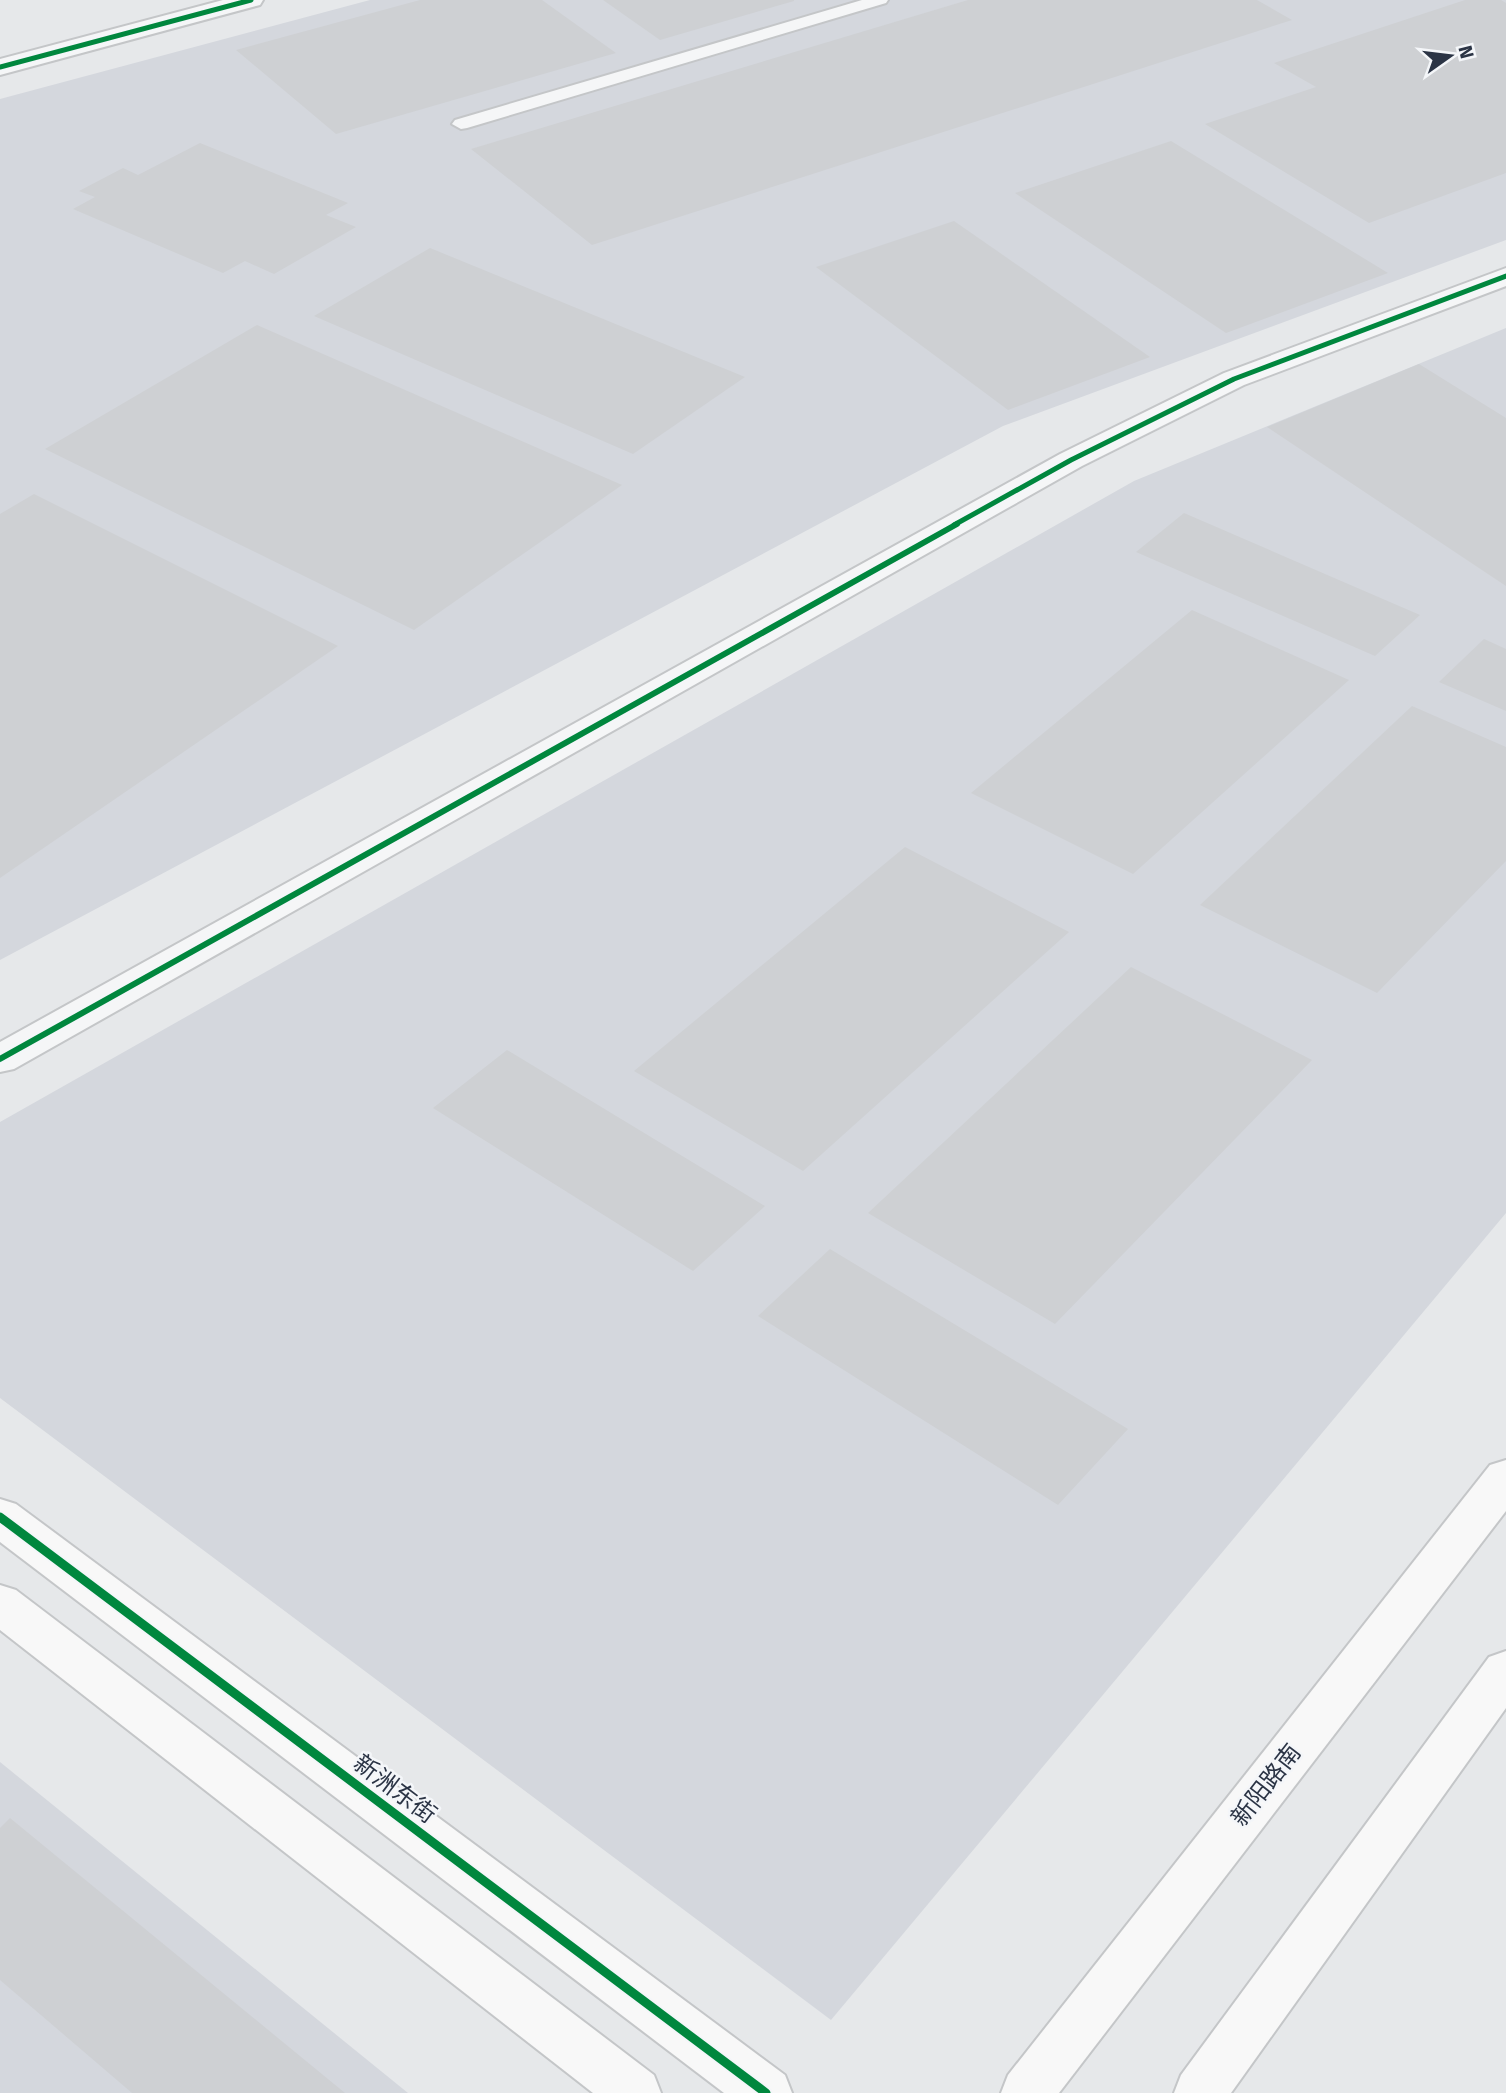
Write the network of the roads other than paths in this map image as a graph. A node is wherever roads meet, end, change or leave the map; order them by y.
1 (251, 0) edge
2 (880, 0) edge
3 (0, 66) edge
4 (461, 124) dead end
5 (1506, 276) edge
6 (0, 1059) edge
7 (1506, 1478) edge
8 (0, 1517) edge
9 (0, 1604) edge
10 (1506, 1671) edge
11 (635, 2093) edge
12 (766, 2093) edge
13 (1027, 2093) edge
14 (1200, 2093) edge

1 - 3 street
2 - 4 lane
5 - 6 street
7 - 13 street, 新阳路南
8 - 12 street, 新洲东街
9 - 11 street
10 - 14 street

